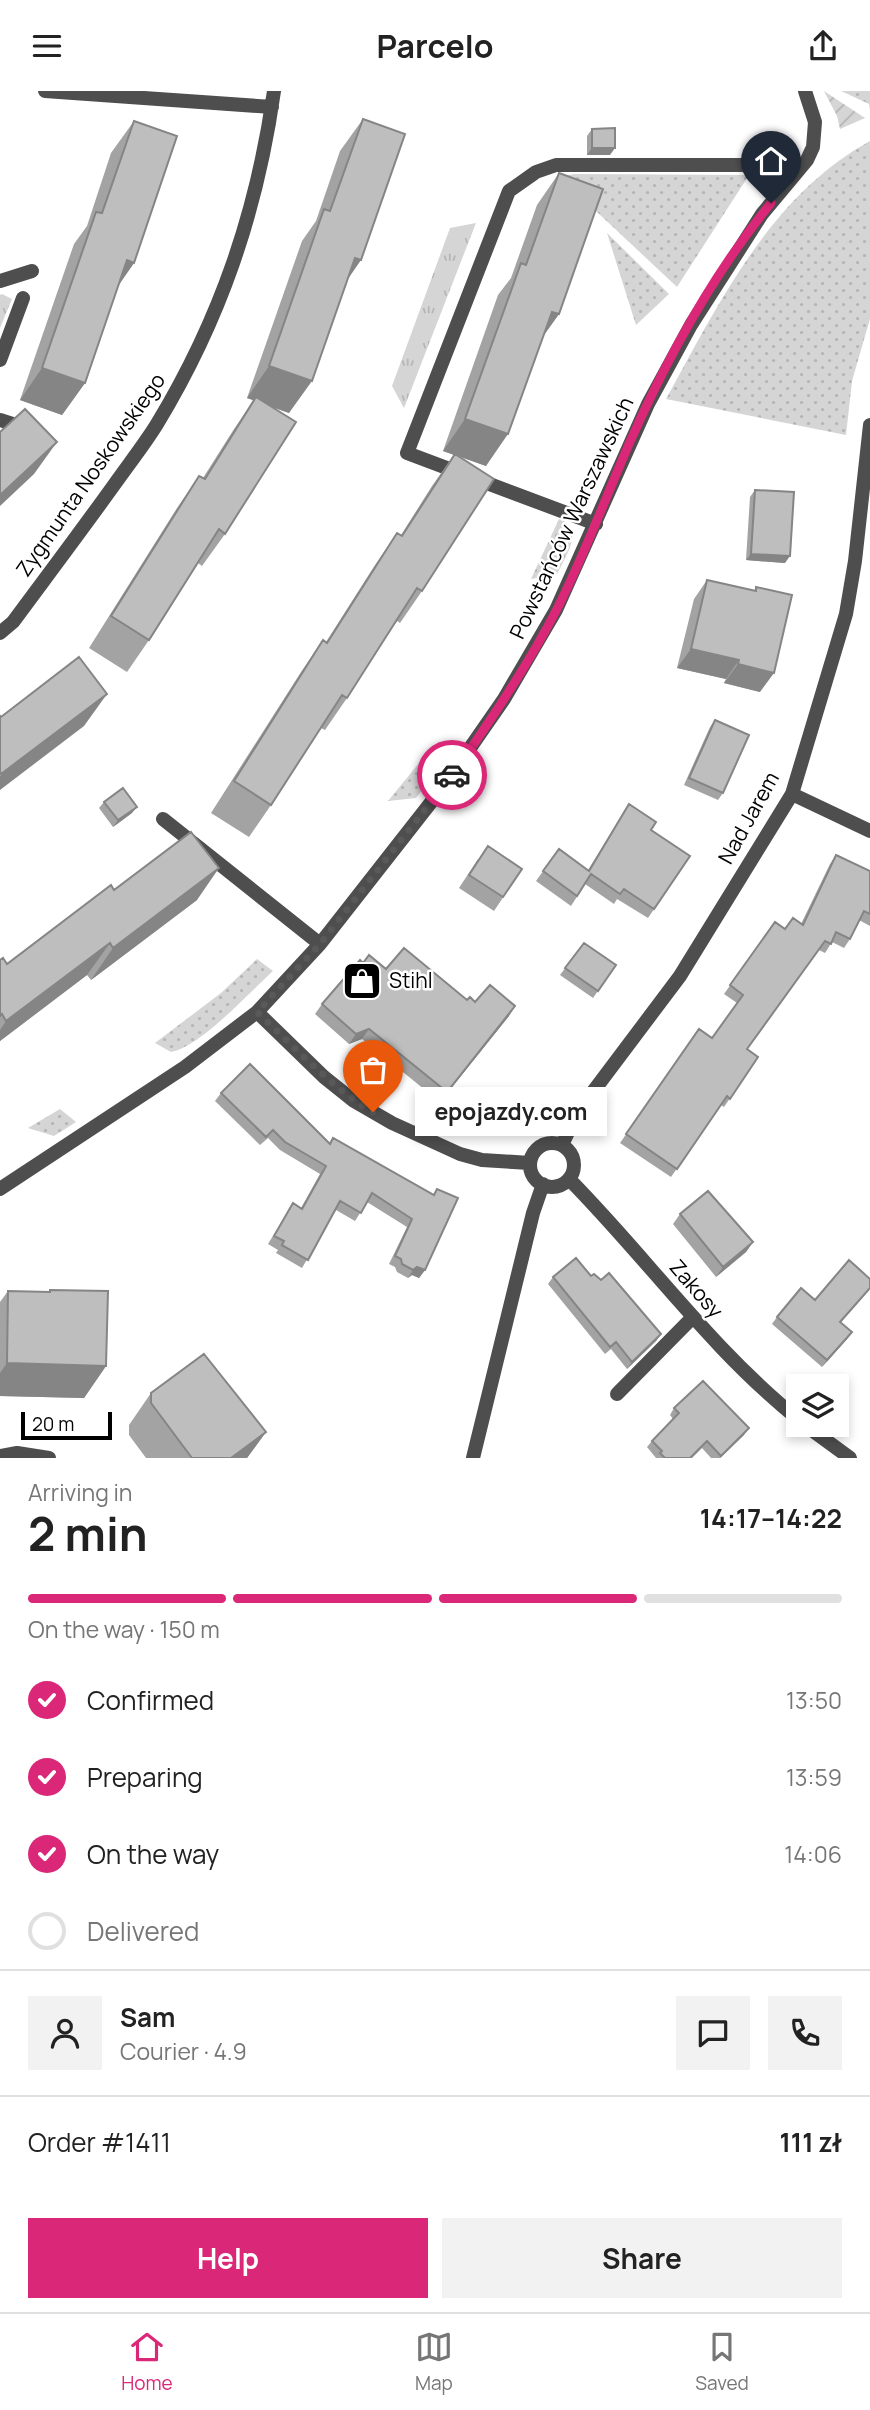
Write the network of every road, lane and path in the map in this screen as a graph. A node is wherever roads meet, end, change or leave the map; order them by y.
1 (45, 91) edge
2 (274, 91) edge
3 (805, 91) edge
4 (272, 107) junction
5 (798, 171) junction
6 (32, 271) dead end
7 (0, 281) edge
8 (23, 299) dead end
9 (0, 360) edge
10 (0, 420) edge
11 (870, 425) edge
12 (34, 431) edge
13 (596, 524) junction
14 (0, 633) edge
15 (792, 794) junction
16 (163, 819) dead end
17 (870, 831) edge
18 (320, 944) junction
19 (257, 1012) junction
20 (562, 1145) junction
21 (530, 1163) junction
22 (569, 1179) junction
23 (543, 1184) junction
24 (0, 1189) edge
25 (692, 1318) junction
26 (617, 1394) dead end
27 (786, 1409) edge
28 (821, 1437) edge
29 (0, 1456) edge
30 (49, 1458) edge
31 (473, 1458) edge
32 (849, 1458) edge

1 - 4 street
2 - 4 street, Zygmunta Noskowskiego
3 - 5 street, Powstańców Warszawskich
4 - 14 street, Zygmunta Noskowskiego
5 - 13 street, Powstańców Warszawskich
5 - 13 street
6 - 7 street
8 - 9 street
10 - 12 street
11 - 15 street, Nad Jarem
13 - 18 street, Powstańców Warszawskich
15 - 17 street
15 - 20 street, Nad Jarem
16 - 18 street
18 - 19 street, Powstańców Warszawskich
19 - 21 street
19 - 24 street, Powstańców Warszawskich
20 - 21 street
20 - 22 street
21 - 23 street
22 - 23 street
22 - 25 street, Zakosy
23 - 31 street
25 - 26 street
25 - 27 street, Zakosy
28 - 32 street
29 - 30 street

